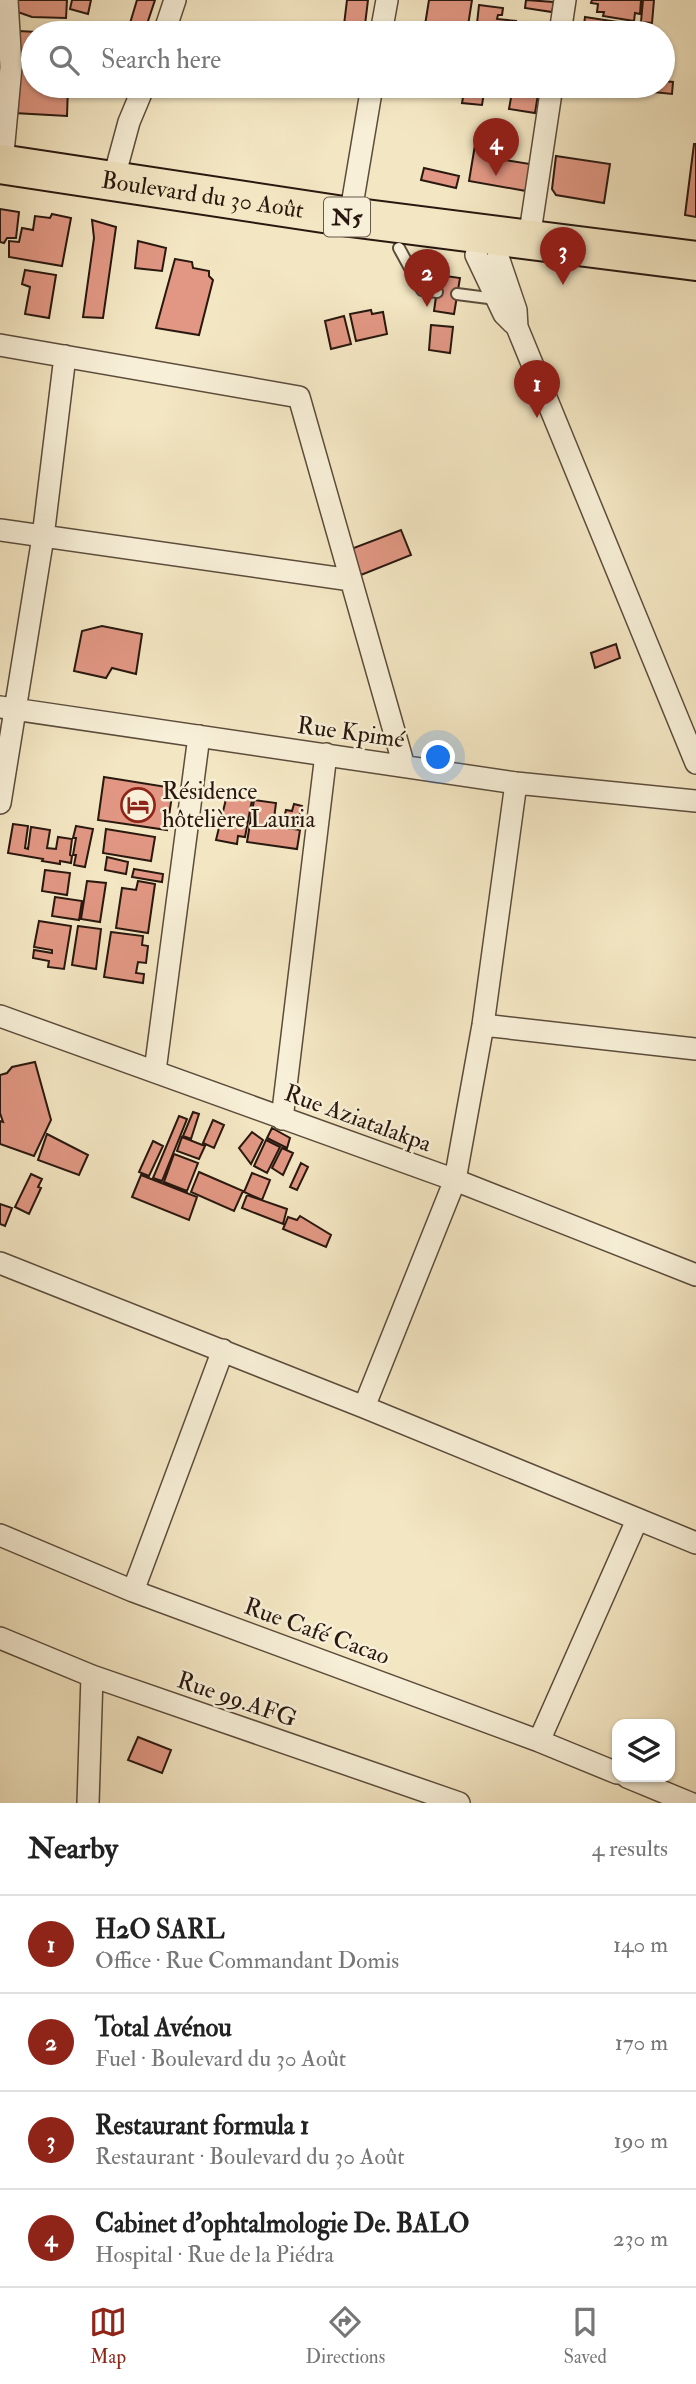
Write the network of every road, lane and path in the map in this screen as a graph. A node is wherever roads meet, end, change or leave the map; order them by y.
1 (7, 0) edge
2 (175, 0) edge
3 (387, 0) edge
4 (565, 0) edge
5 (168, 21) edge
6 (383, 21) edge
7 (562, 21) edge
8 (139, 98) edge
9 (370, 98) edge
10 (548, 98) edge
11 (1, 172) edge
12 (113, 181) junction
13 (349, 217) junction
14 (496, 244) junction
15 (399, 248) junction
16 (696, 261) edge
17 (696, 284) edge
18 (437, 292) dead end
19 (457, 294) dead end
20 (497, 299) junction
21 (517, 327) junction
22 (0, 345) edge
23 (65, 356) junction
24 (0, 530) edge
25 (43, 537) junction
26 (351, 580) junction
27 (8, 708) edge
28 (199, 736) junction
29 (326, 754) junction
30 (696, 762) edge
31 (404, 766) junction
32 (516, 783) junction
33 (696, 801) edge
34 (0, 803) edge
35 (0, 1016) edge
36 (483, 1025) junction
37 (696, 1049) edge
38 (155, 1071) junction
39 (282, 1119) junction
40 (455, 1180) junction
41 (0, 1262) edge
42 (696, 1275) edge
43 (223, 1350) junction
44 (364, 1407) junction
45 (638, 1520) junction
46 (0, 1535) edge
47 (696, 1544) edge
48 (133, 1591) junction
49 (0, 1638) edge
50 (92, 1676) junction
51 (540, 1741) junction
52 (612, 1771) edge
53 (639, 1782) edge
54 (88, 1803) edge
55 (459, 1803) edge
56 (690, 1803) edge

1 - 11 street
2 - 5 street
3 - 6 street
4 - 7 street
8 - 12 street
9 - 13 street
10 - 14 street
11 - 12 highway, Boulevard du 30 Août / N5
11 - 15 highway, Boulevard du 30 Août / N5
12 - 13 highway, Boulevard du 30 Août / N5
13 - 14 highway, Boulevard du 30 Août / N5
14 - 15 highway, Boulevard du 30 Août / N5
14 - 16 highway, Boulevard du 30 Août / N5
14 - 17 highway, Boulevard du 30 Août / N5
14 - 20 street
14 - 21 street
15 - 18 lane
19 - 20 lane
20 - 21 street
21 - 30 street
22 - 23 street
23 - 25 street
23 - 26 street
24 - 25 street
25 - 26 street
25 - 27 street
26 - 31 street
27 - 28 street, Rue Kpimé
27 - 34 street
28 - 29 street, Rue Kpimé
28 - 38 street
29 - 31 street, Rue Kpimé
29 - 39 street
31 - 32 street, Rue Kpimé
32 - 33 street, Rue Kpimé
32 - 36 street
35 - 38 street, Rue Aziatalakpa
36 - 37 street
36 - 40 street
38 - 39 street, Rue Aziatalakpa
39 - 40 street, Rue Aziatalakpa
40 - 42 street, Rue Aziatalakpa
40 - 44 street
41 - 43 street
43 - 44 street
43 - 48 street
44 - 45 street
45 - 47 street
45 - 51 street
46 - 48 street, Rue Café Cacao
48 - 51 street, Rue Café Cacao
49 - 50 street, Rue 99.AFG
50 - 54 street
50 - 55 street, Rue 99.AFG
51 - 52 street, Rue Café Cacao
53 - 56 street

